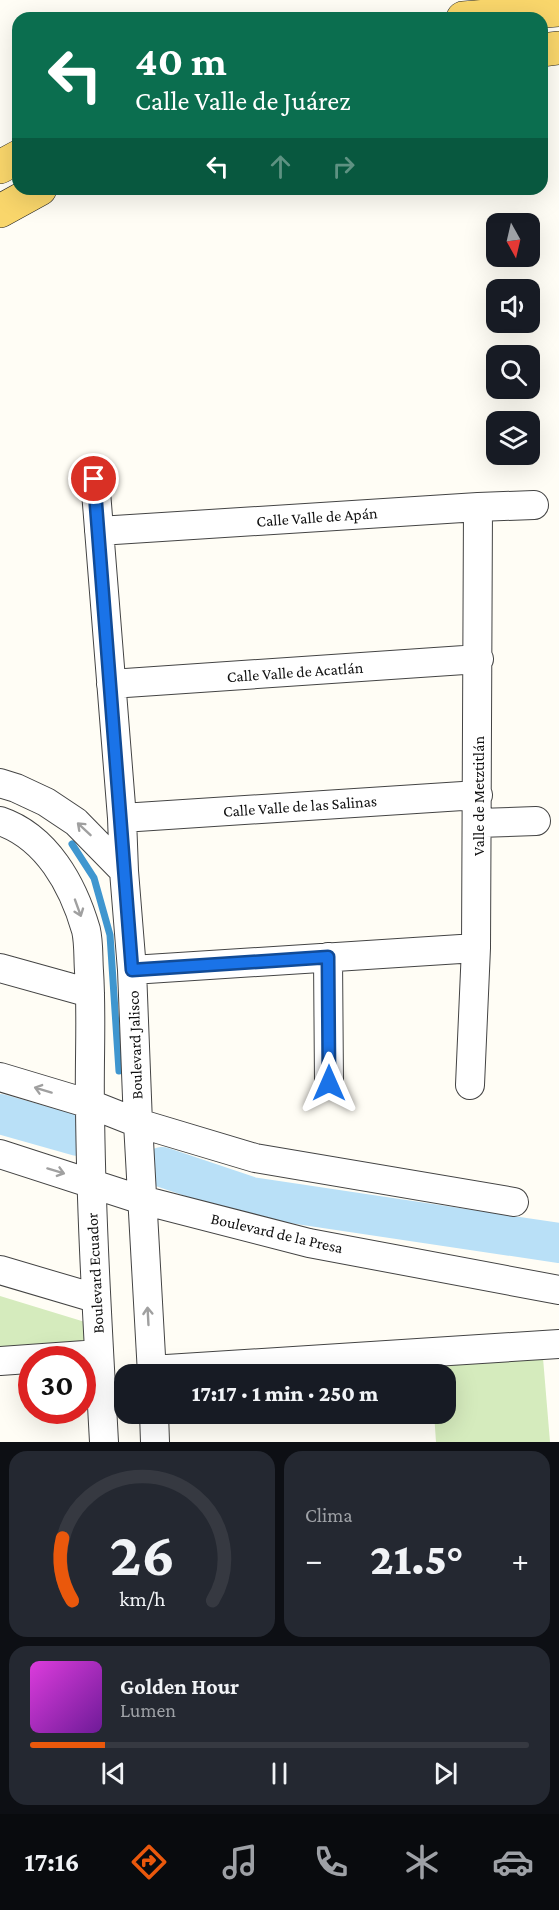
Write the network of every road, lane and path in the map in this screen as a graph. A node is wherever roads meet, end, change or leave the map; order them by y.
1 (559, 10) edge
2 (535, 12) edge
3 (29, 195) edge
4 (0, 211) edge
5 (94, 479) dead end
6 (534, 505) dead end
7 (478, 507) junction
8 (99, 531) junction
9 (479, 659) junction
10 (111, 684) junction
11 (0, 783) edge
12 (478, 795) junction
13 (122, 818) junction
14 (0, 821) edge
15 (536, 821) dead end
16 (478, 823) junction
17 (124, 871) junction
18 (476, 948) junction
19 (328, 957) junction
20 (0, 968) edge
21 (132, 970) junction
22 (90, 993) junction
23 (0, 1077) edge
24 (329, 1083) dead end
25 (470, 1085) dead end
26 (90, 1104) junction
27 (138, 1123) junction
28 (0, 1154) edge
29 (91, 1182) junction
30 (142, 1200) junction
31 (514, 1202) dead end
32 (0, 1270) edge
33 (559, 1290) edge
34 (95, 1299) junction
35 (559, 1344) edge
36 (99, 1354) junction
37 (0, 1361) edge
38 (151, 1364) edge
39 (268, 1364) edge
40 (154, 1424) edge
41 (104, 1442) edge
42 (155, 1442) edge

1 - 2 main road
3 - 4 main road
5 - 8 street, Boulevard Jalisco
6 - 7 street, Calle Valle de Apán
7 - 8 street, Calle Valle de Apán
7 - 9 street, Valle de Metztitlán
8 - 10 street, Boulevard Jalisco
9 - 10 street, Calle Valle de Acatlán
9 - 12 street, Valle de Metztitlán
10 - 13 street, Boulevard Jalisco
17 -> 11 street
12 - 13 street, Calle Valle de las Salinas
12 - 16 street, Valle de Metztitlán
13 - 17 street, Boulevard Jalisco
14 -> 22 street
15 - 16 street
16 - 18 street, Valle de Metztitlán
17 - 21 street, Boulevard Jalisco
18 - 19 street
18 - 25 street, Valle de Metztitlán
19 - 21 street
19 - 24 street
20 - 22 street
21 - 27 street, Boulevard Jalisco
22 - 26 street
26 -> 23 street
26 - 27 street
26 - 29 street, Boulevard Ecuador
27 - 30 street
27 - 31 street
28 -> 29 street, Boulevard de la Presa
29 - 30 street, Boulevard de la Presa
29 - 34 street, Boulevard Ecuador
30 - 33 street, Boulevard de la Presa
38 -> 30 street
32 - 34 street
34 - 36 street, Boulevard Ecuador
35 - 39 street
36 - 37 street
36 - 41 street, Boulevard Ecuador
40 - 42 street

